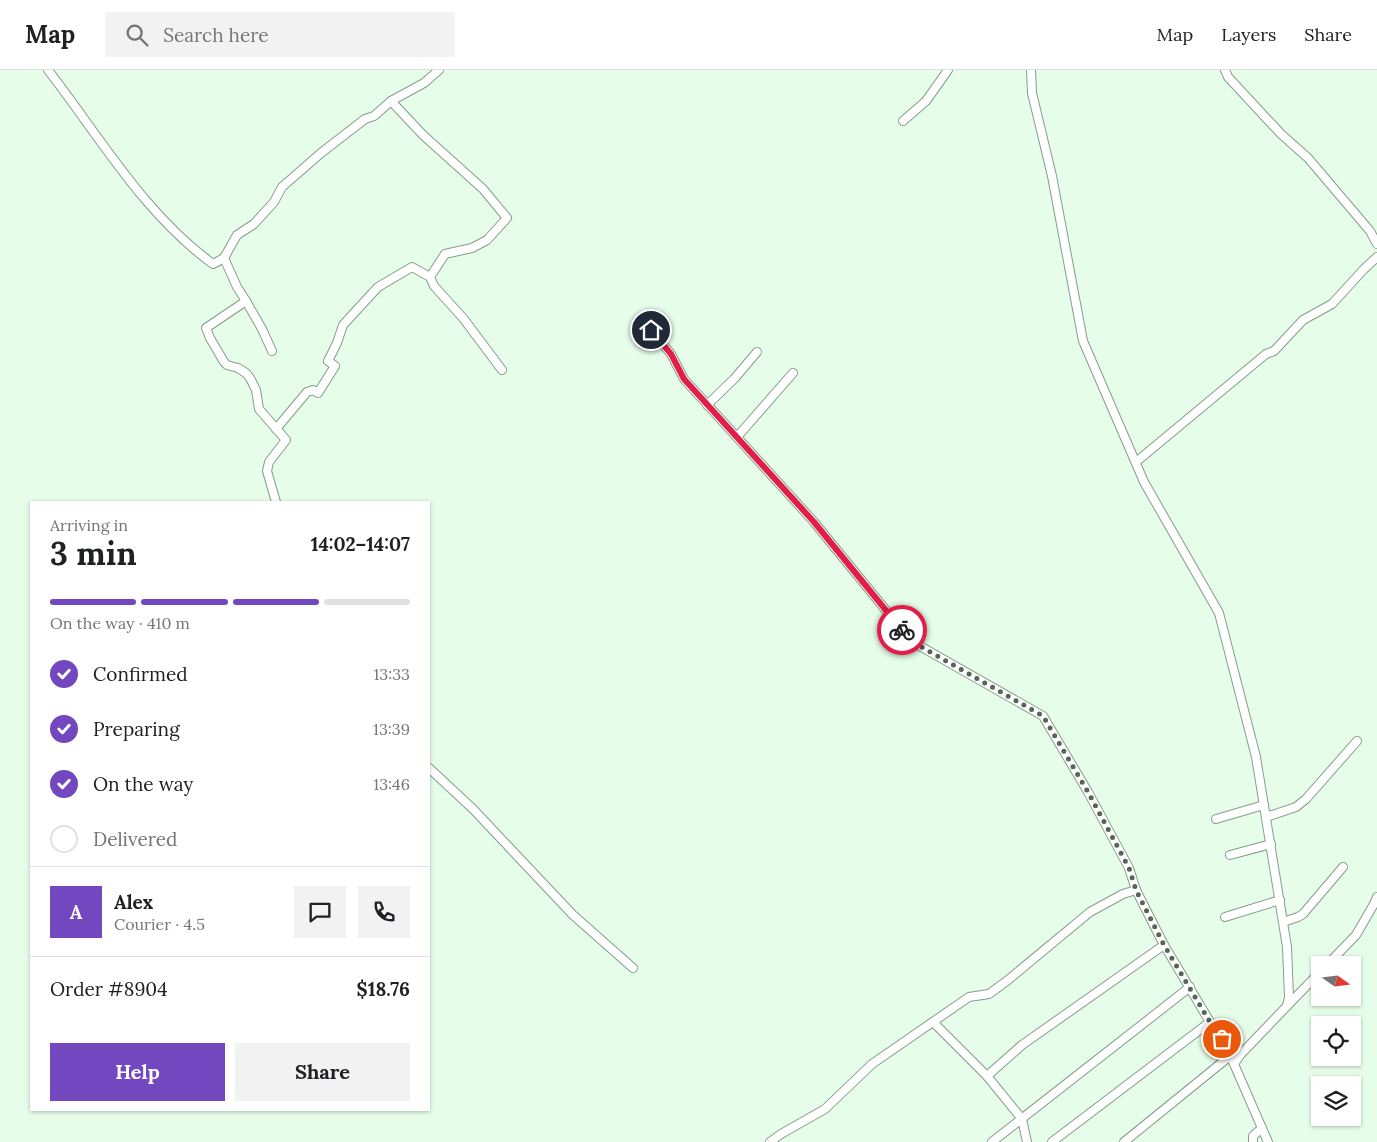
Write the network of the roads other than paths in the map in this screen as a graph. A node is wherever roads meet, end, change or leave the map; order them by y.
1 (48, 70) edge
2 (440, 70) edge
3 (948, 70) edge
4 (1031, 70) edge
5 (1225, 70) edge
6 (391, 101) junction
7 (903, 121) dead end
8 (1377, 244) edge
9 (224, 258) junction
10 (1377, 258) edge
11 (430, 277) junction
12 (246, 300) junction
13 (651, 330) dead end
14 (272, 351) dead end
15 (757, 352) dead end
16 (502, 370) dead end
17 (793, 373) dead end
18 (707, 405) junction
19 (276, 429) junction
20 (737, 437) junction
21 (1136, 462) junction
22 (276, 501) edge
23 (1357, 741) dead end
24 (430, 769) edge
25 (1264, 805) junction
26 (1266, 817) junction
27 (1216, 818) dead end
28 (1270, 844) junction
29 (1230, 856) dead end
30 (1343, 867) dead end
31 (1136, 890) junction
32 (1377, 897) edge
33 (1280, 900) junction
34 (1225, 917) dead end
35 (1283, 922) junction
36 (1164, 945) junction
37 (1336, 956) edge
38 (632, 968) dead end
39 (1311, 981) edge
40 (1190, 987) junction
41 (1287, 1006) junction
42 (933, 1022) junction
43 (1210, 1022) junction
44 (1230, 1056) junction
45 (1234, 1064) junction
46 (987, 1076) junction
47 (1022, 1119) junction
48 (1262, 1128) junction
49 (770, 1142) edge
50 (992, 1142) edge
51 (1027, 1142) edge
52 (1052, 1142) edge
53 (1124, 1142) edge
54 (1253, 1142) edge
55 (1268, 1142) edge

1 - 9 street
2 - 6 street
3 - 7 street
4 - 21 street
5 - 8 street
6 - 9 street
6 - 11 street
9 - 12 street
10 - 21 street
11 - 16 street
11 - 19 street
12 - 14 street
12 - 19 street
13 - 18 street
15 - 18 street
17 - 20 street
18 - 20 street
19 - 22 street
20 - 31 street
21 - 25 street
23 - 26 street
24 - 38 street
25 - 26 street
25 - 27 street
26 - 28 street
28 - 29 street
28 - 33 street
30 - 35 street
31 - 36 street
31 - 42 street
32 - 37 street
33 - 34 street
33 - 35 street
35 - 41 street
36 - 40 street
36 - 46 street
39 - 41 street
40 - 43 street
40 - 47 street
41 - 45 street
42 - 46 street
42 - 49 street
43 - 44 street
43 - 52 street
44 - 45 street
44 - 53 street
45 - 48 street
46 - 47 street
47 - 50 street
47 - 51 street
48 - 54 street
48 - 55 street

